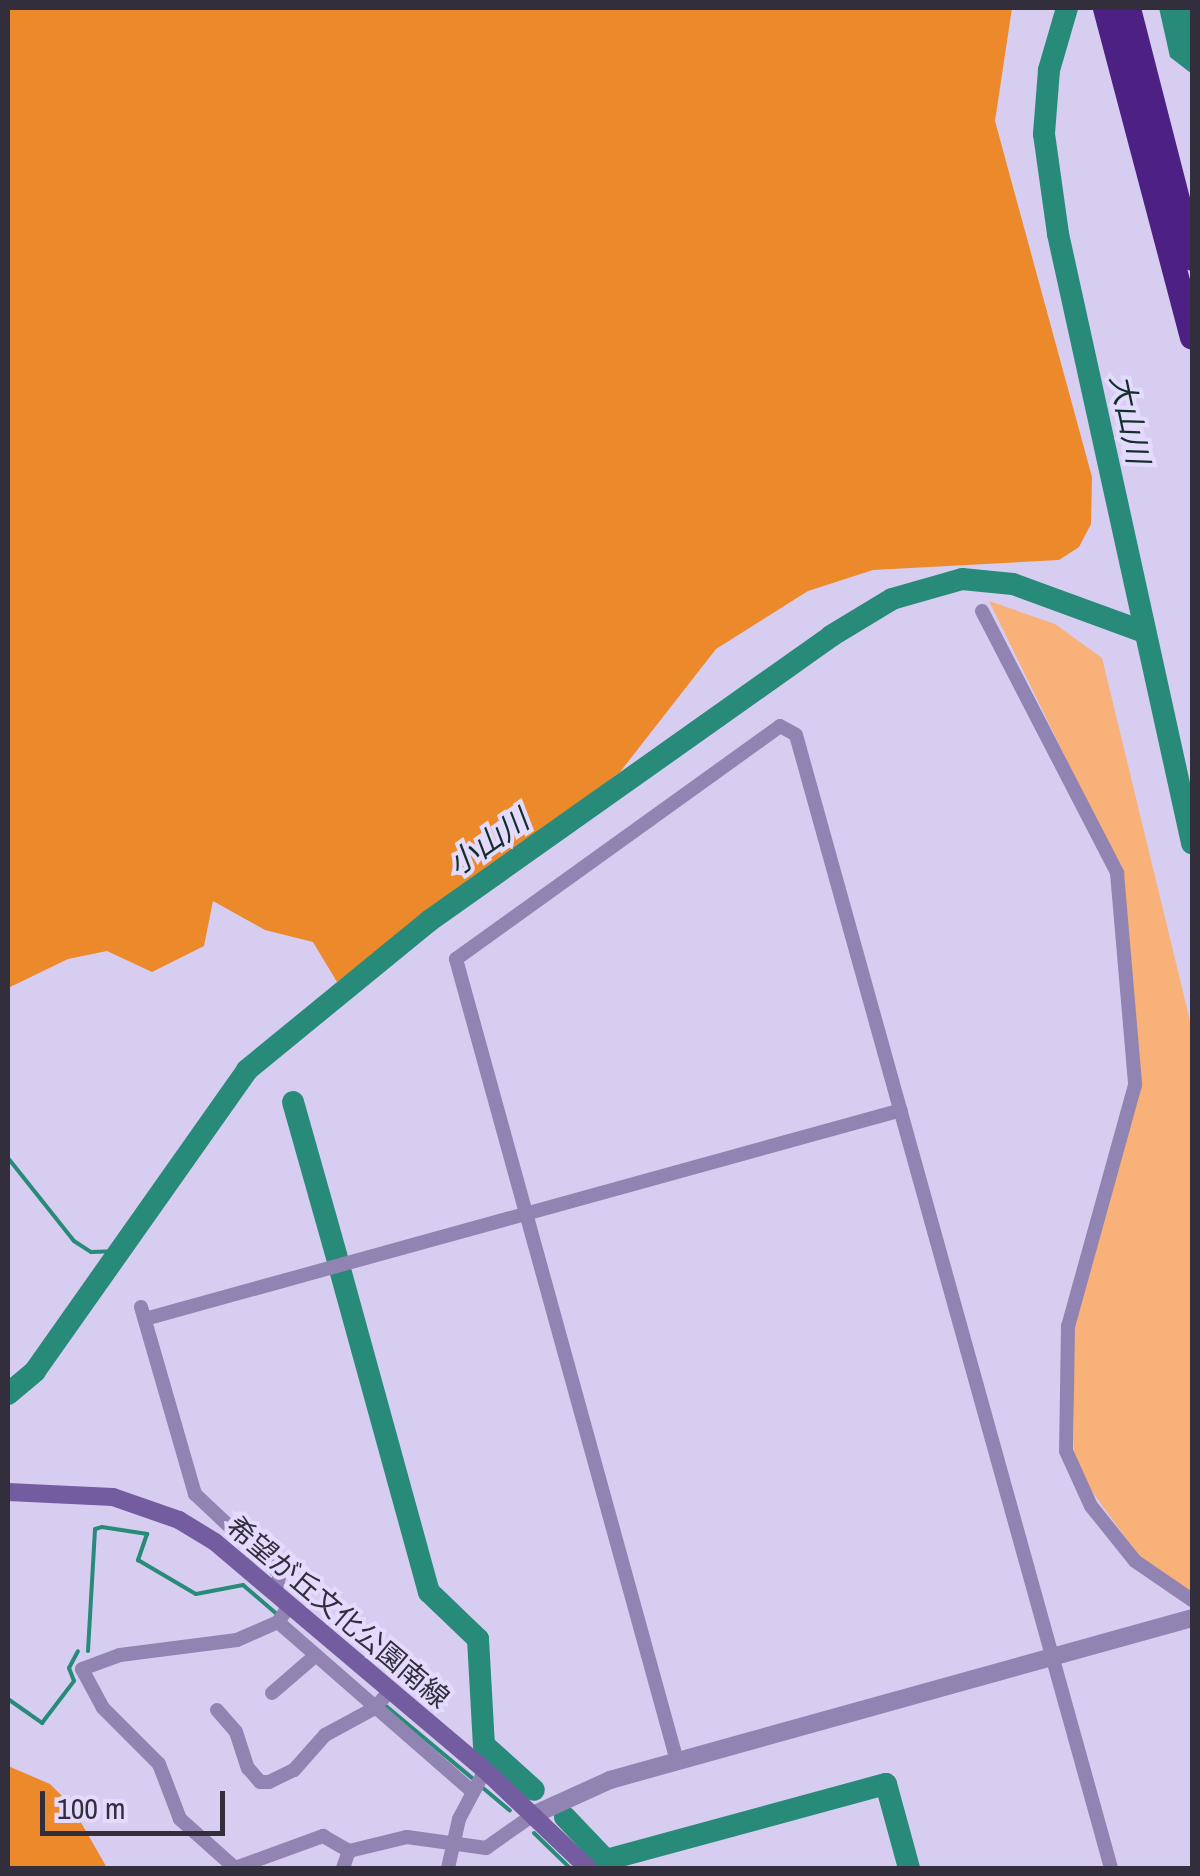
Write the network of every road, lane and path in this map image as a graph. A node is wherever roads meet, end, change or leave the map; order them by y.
1 (1105, 8) edge
2 (1128, 8) edge
3 (1192, 258) edge
4 (1192, 337) edge
5 (982, 611) dead end
6 (901, 1110) junction
7 (526, 1214) junction
8 (8, 1492) edge
9 (275, 1592) junction
10 (1192, 1600) edge
11 (290, 1604) junction
12 (1192, 1618) edge
13 (278, 1622) junction
14 (316, 1655) junction
15 (1052, 1657) junction
16 (390, 1690) junction
17 (272, 1694) dead end
18 (375, 1708) junction
19 (217, 1710) dead end
20 (677, 1761) junction
21 (485, 1770) junction
22 (473, 1792) junction
23 (533, 1815) junction
24 (452, 1844) junction
25 (349, 1851) junction
26 (235, 1868) edge
27 (343, 1868) edge
28 (448, 1868) edge
29 (588, 1868) edge
30 (1111, 1868) edge

1 - 4 highway
2 - 3 highway
5 - 10 street
6 - 7 street
6 - 7 street
6 - 15 street
7 - 9 street
7 - 20 street
8 - 9 main road, 希望が丘文化公園南線
9 - 11 main road, 希望が丘文化公園南線
11 - 13 street
11 - 16 main road, 希望が丘文化公園南線
12 - 15 street
13 - 14 street
13 - 26 street
14 - 17 street
14 - 18 street
15 - 20 street
15 - 30 street
16 - 18 street
16 - 21 main road, 希望が丘文化公園南線
18 - 19 street
18 - 22 street
20 - 23 street
21 - 22 street
21 - 23 main road, 希望が丘文化公園南線
22 - 24 street
23 - 24 street
23 - 29 main road, 希望が丘文化公園南線
24 - 25 street
24 - 28 street
25 - 26 street
25 - 27 street

